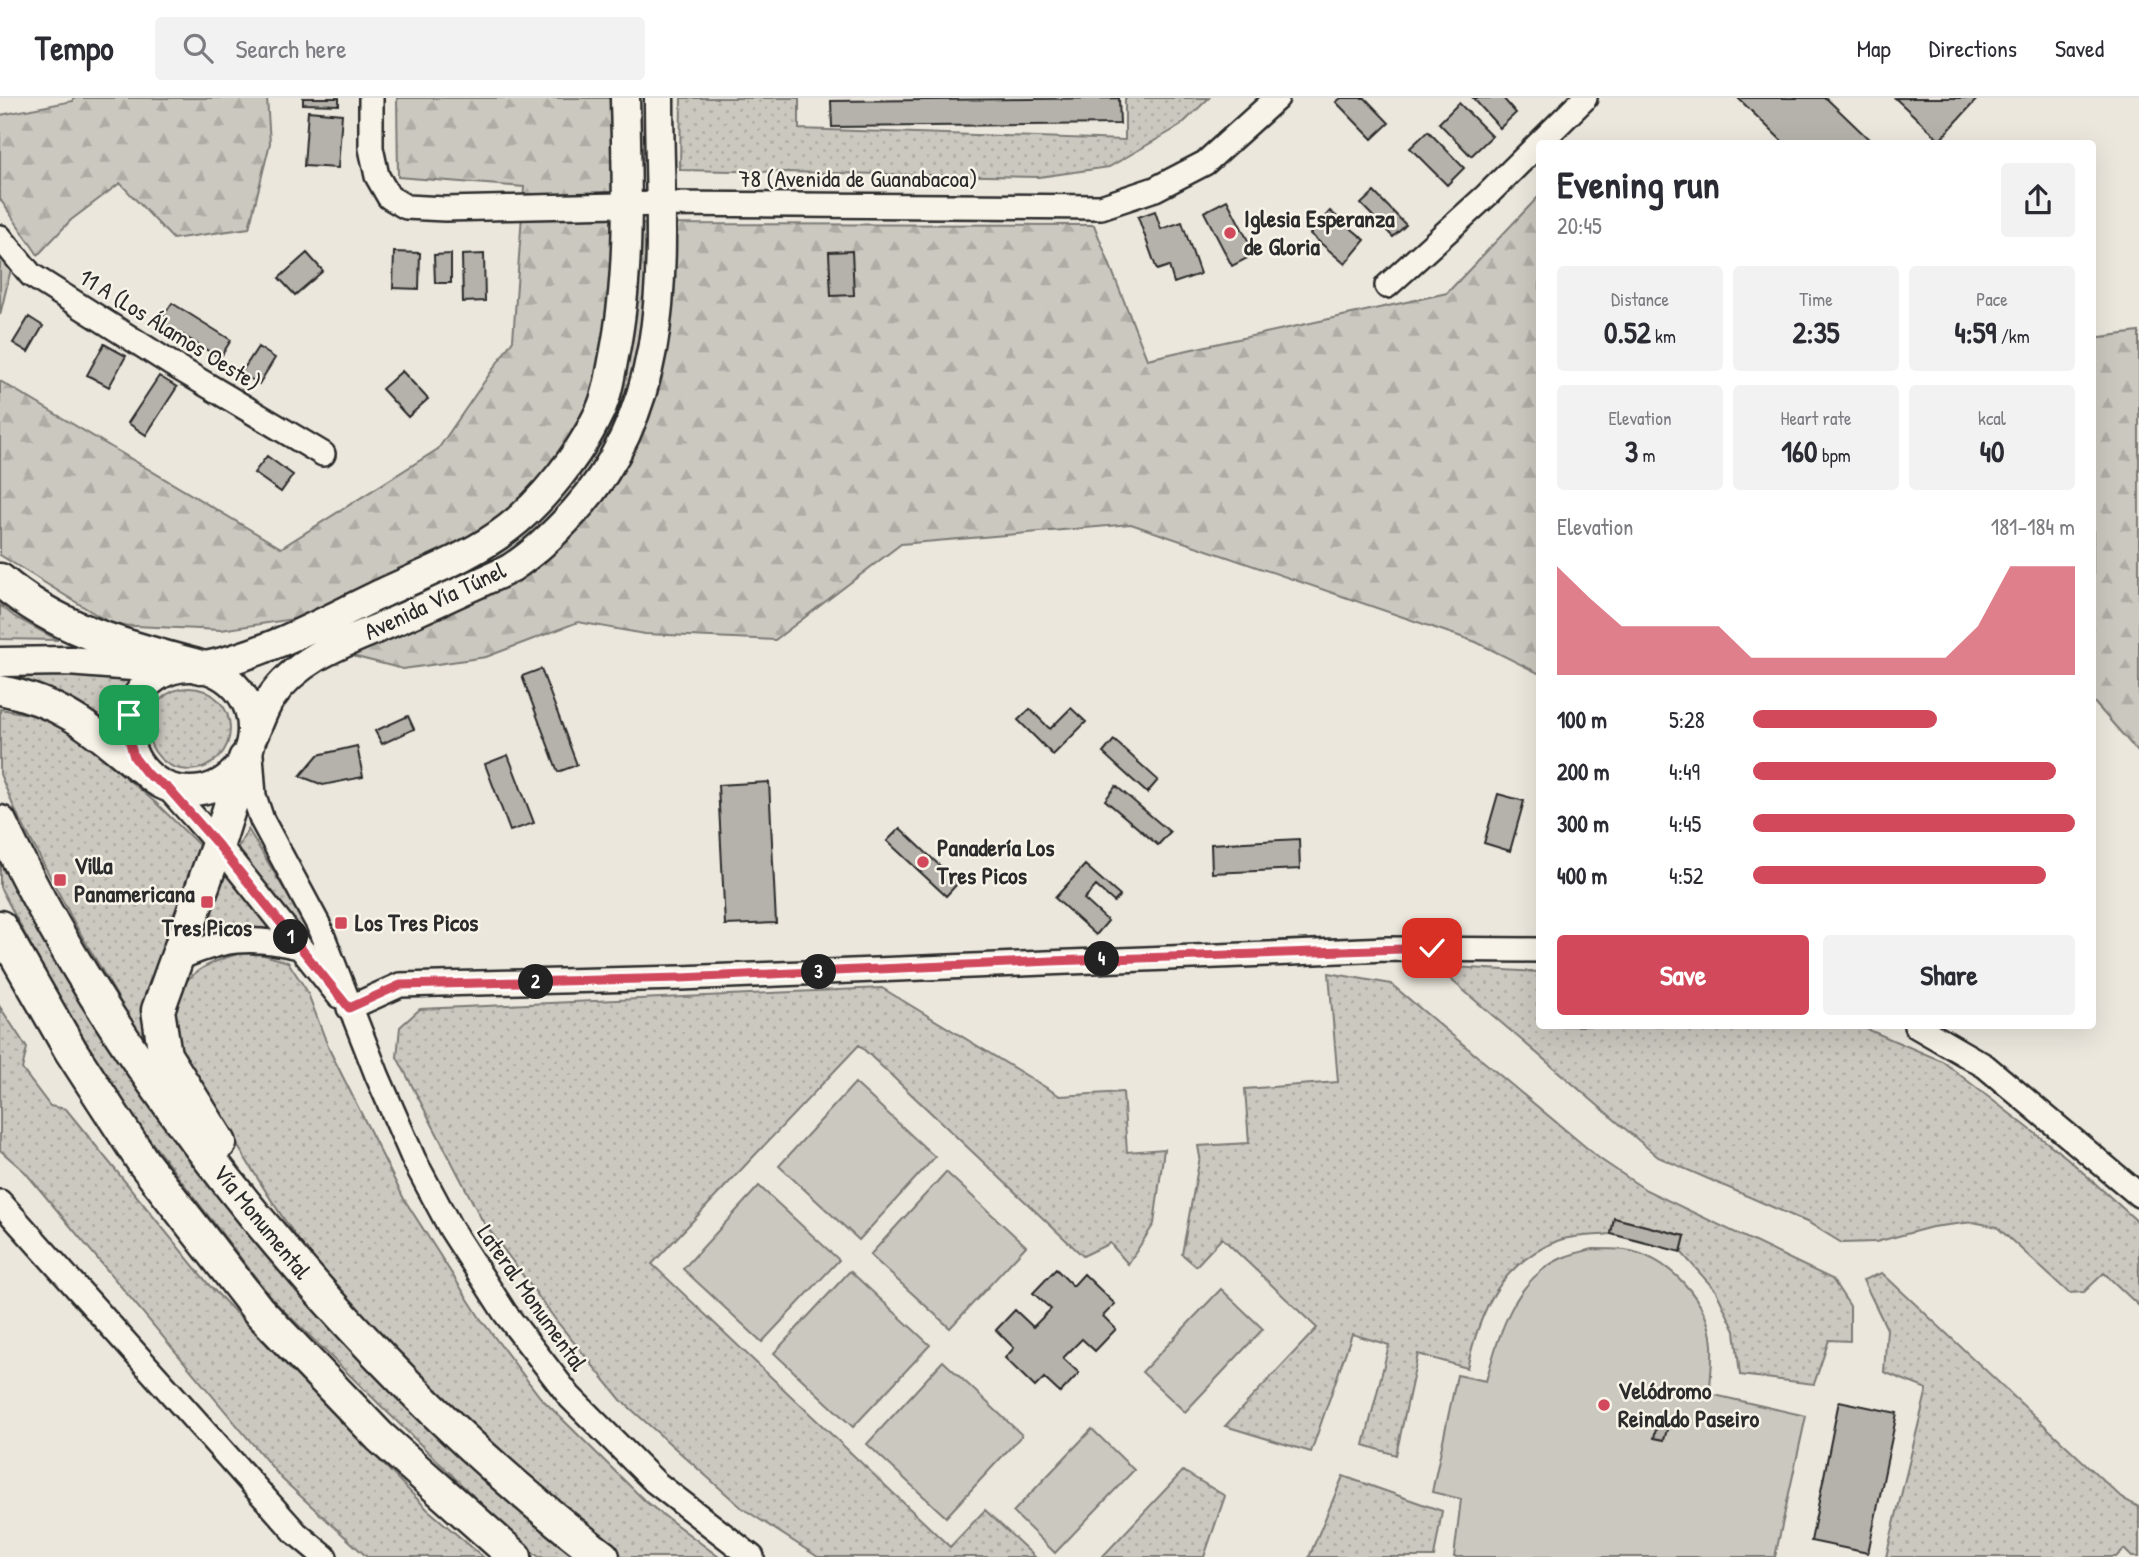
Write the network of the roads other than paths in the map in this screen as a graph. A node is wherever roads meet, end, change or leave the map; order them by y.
1 (371, 98) edge
2 (625, 98) edge
3 (659, 98) edge
4 (1277, 98) edge
5 (1585, 98) edge
6 (1543, 140) edge
7 (1536, 146) edge
8 (627, 204) junction
9 (662, 204) junction
10 (0, 237) edge
11 (1387, 286) dead end
12 (323, 454) dead end
13 (0, 580) edge
14 (0, 662) edge
15 (186, 668) junction
16 (0, 690) edge
17 (249, 748) junction
18 (158, 781) junction
19 (0, 822) edge
20 (218, 845) junction
21 (0, 927) edge
22 (0, 947) edge
23 (299, 947) junction
24 (1536, 950) edge
25 (175, 960) junction
26 (349, 1008) junction
27 (49, 1015) junction
28 (1921, 1029) edge
29 (2139, 1195) edge
30 (0, 1202) edge
31 (301, 1271) junction
32 (325, 1557) edge
33 (514, 1557) edge
34 (603, 1557) edge
35 (752, 1557) edge

1 - 8 street, 78 (Avenida de Guanabacoa)
2 - 8 main road, Avenida Vía Túnel
3 - 9 main road, Avenida Vía Túnel
4 - 9 street, 78 (Avenida de Guanabacoa)
5 - 6 street
7 - 11 street
8 - 9 street, 78 (Avenida de Guanabacoa)
8 - 15 main road, Avenida Vía Túnel
9 - 17 main road, Avenida Vía Túnel
10 - 12 street, 11 A (Los Álamos Oeste)
13 - 15 highway
14 - 15 main road, Avenida Vía Túnel
15 - 17 main road
15 - 18 main road
16 - 18 main road
17 - 18 main road
17 - 20 highway
17 - 26 street, Lateral Monumental
18 - 20 street, Lateral Monumental
19 - 31 highway, Vía Monumental
20 - 23 street, Lateral Monumental
20 - 25 highway
21 - 27 highway
22 - 27 highway
23 - 25 street
23 - 26 street, Lateral Monumental
24 - 26 street
25 - 31 highway
26 - 35 street, Lateral Monumental
27 - 33 highway
28 - 29 street
30 - 32 street
31 - 34 highway, Vía Monumental

